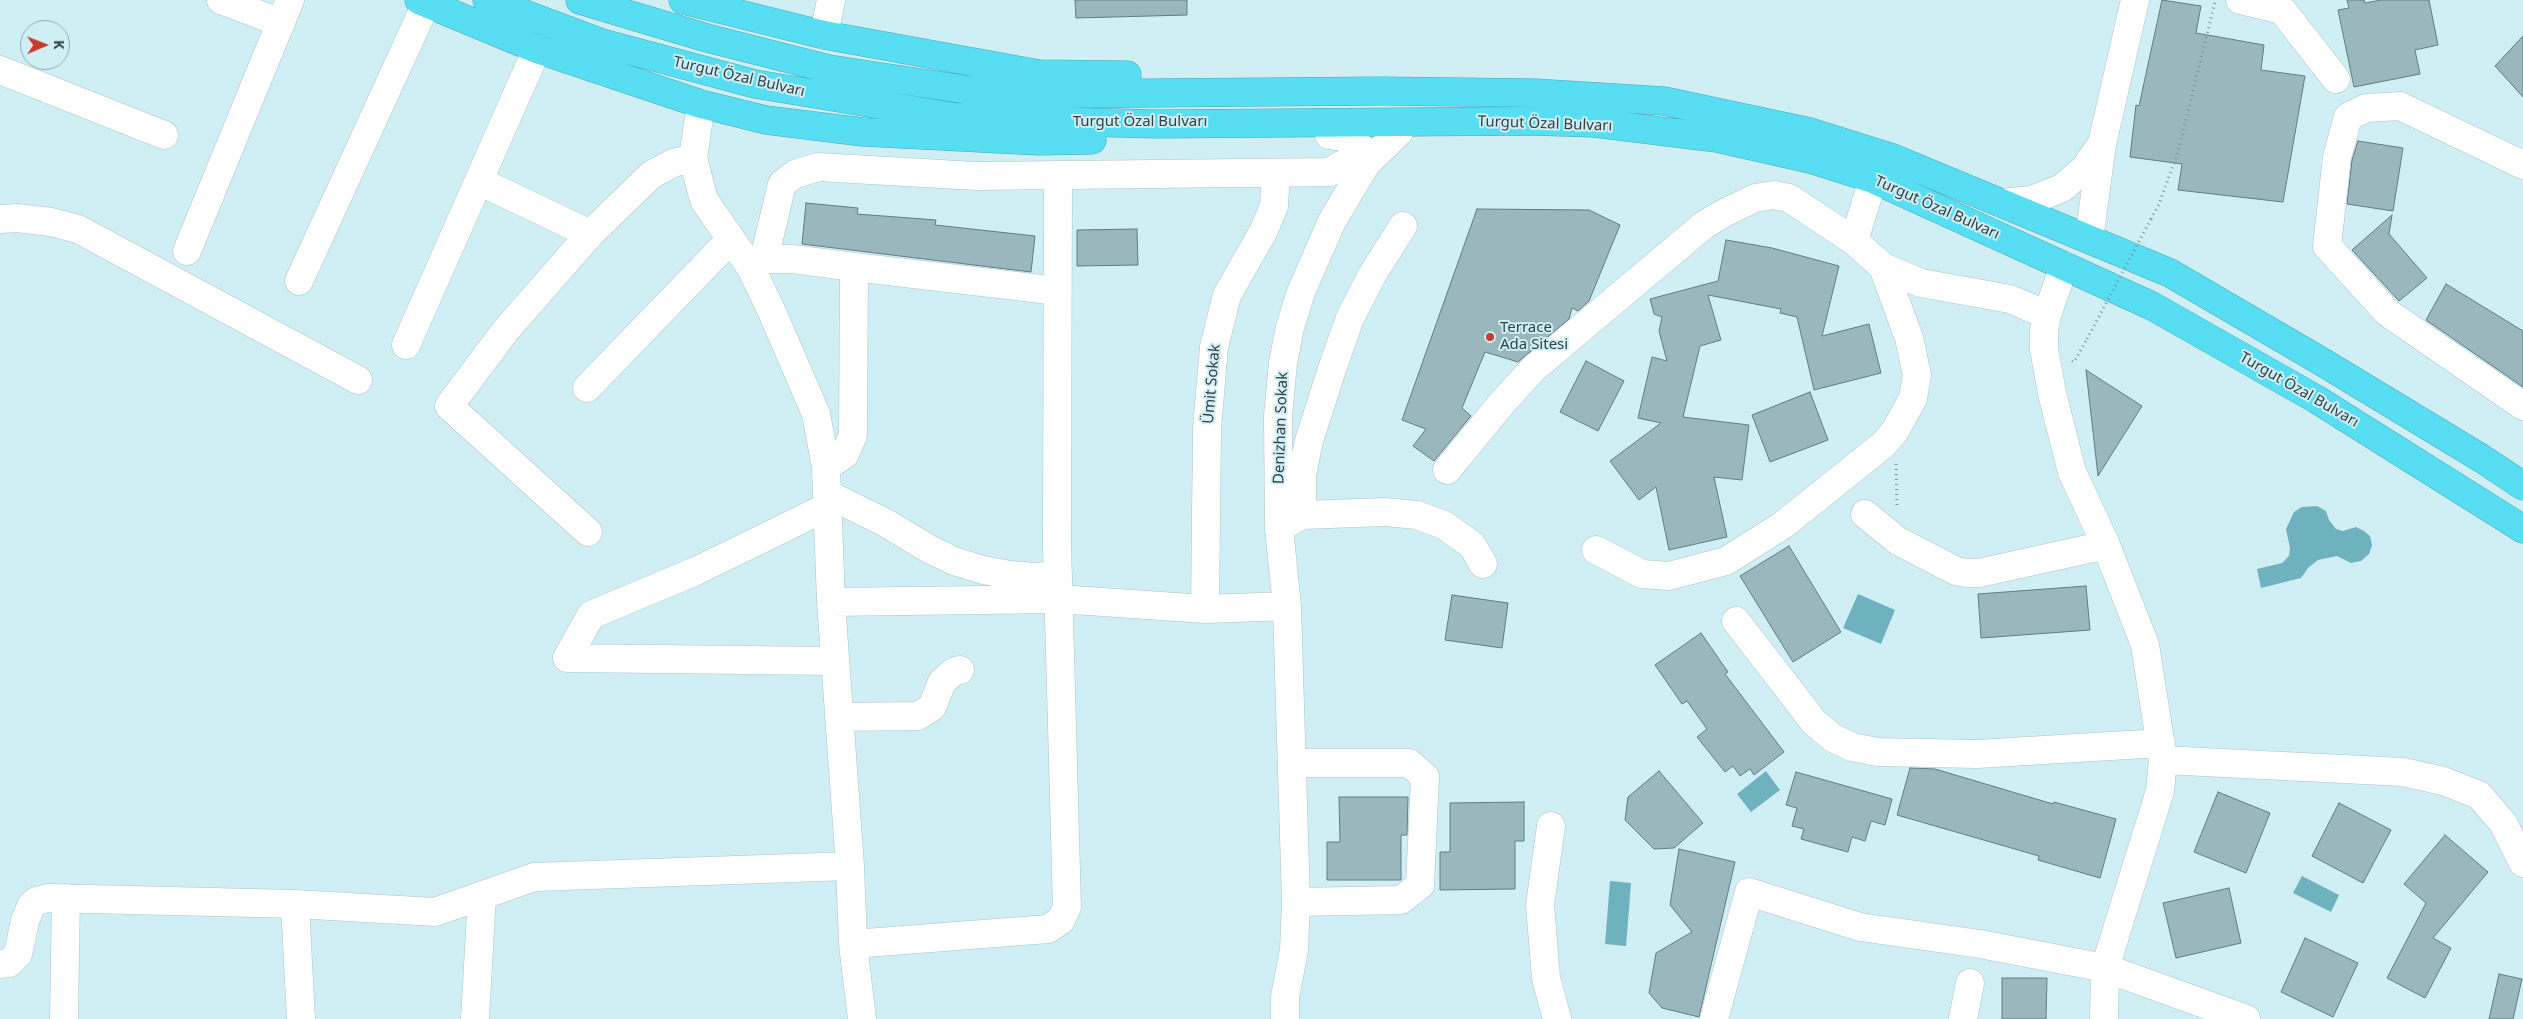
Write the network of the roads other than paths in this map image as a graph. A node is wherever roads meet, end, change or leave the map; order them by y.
1 (221, 0) edge
2 (487, 0) edge
3 (580, 0) edge
4 (683, 0) edge
5 (831, 0) edge
6 (2135, 0) edge
7 (2240, 0) edge
8 (423, 2) edge
9 (286, 12) edge
10 (824, 35) junction
11 (537, 49) junction
12 (0, 70) edge
13 (2336, 79) dead end
14 (1664, 101) junction
15 (701, 104) junction
16 (1530, 121) junction
17 (1399, 132) junction
18 (1329, 135) junction
19 (164, 136) dead end
20 (2102, 144) junction
21 (693, 158) junction
22 (1366, 164) junction
23 (2523, 165) edge
24 (1276, 173) junction
25 (1058, 175) junction
26 (1873, 179) junction
27 (479, 181) junction
28 (2001, 203) junction
29 (0, 219) edge
30 (1403, 226) dead end
31 (590, 234) junction
32 (731, 239) junction
33 (2089, 239) junction
34 (1854, 241) junction
35 (187, 251) dead end
36 (757, 264) junction
37 (2064, 266) junction
38 (1883, 267) junction
39 (854, 268) junction
40 (298, 281) dead end
41 (1050, 290) dead end
42 (2047, 314) junction
43 (406, 345) dead end
44 (358, 380) dead end
45 (587, 388) dead end
46 (2523, 406) edge
47 (1447, 470) dead end
48 (2523, 486) edge
49 (826, 490) junction
50 (1865, 514) dead end
51 (1302, 515) junction
52 (1278, 528) junction
53 (2523, 529) edge
54 (588, 532) dead end
55 (2106, 545) junction
56 (1596, 550) dead end
57 (1483, 564) dead end
58 (1059, 587) junction
59 (831, 602) junction
60 (1287, 606) junction
61 (1205, 608) junction
62 (1736, 621) dead end
63 (835, 661) junction
64 (960, 670) dead end
65 (839, 718) junction
66 (2162, 751) junction
67 (1292, 763) junction
68 (1551, 826) dead end
69 (2523, 863) edge
70 (850, 866) junction
71 (482, 895) junction
72 (66, 898) junction
73 (1296, 902) junction
74 (295, 904) junction
75 (853, 944) junction
76 (0, 964) edge
77 (2105, 968) junction
78 (1970, 983) dead end
79 (64, 1019) edge
80 (301, 1019) edge
81 (475, 1019) edge
82 (862, 1019) edge
83 (1285, 1019) edge
84 (1557, 1019) edge
85 (1714, 1019) edge
86 (1963, 1019) edge
87 (2104, 1019) edge
88 (2246, 1019) edge

1 - 9 street
2 - 16 highway, Turgut Özal Bulvarı
3 - 14 highway, Turgut Özal Bulvarı
4 - 10 highway
5 - 10 street
6 - 20 street
7 - 13 street
8 - 11 highway
8 - 40 street
9 - 35 street
10 - 14 highway
11 - 15 highway
11 - 27 street
12 - 19 street
14 - 28 highway, Turgut Özal Bulvarı
15 - 18 highway
15 - 21 street
16 - 17 highway
16 - 26 highway, Turgut Özal Bulvarı
17 - 18 highway
17 - 22 street, Denizhan Sokak
18 - 22 street
20 - 28 street
20 - 33 street
21 - 31 street
21 - 32 street
22 - 24 street
22 - 52 street, Denizhan Sokak
23 - 46 street
24 - 25 street
24 - 61 street, Ümit Sokak
25 - 36 street
25 - 58 street
26 - 34 street
26 - 37 highway, Turgut Özal Bulvarı
27 - 31 street
27 - 43 street
28 - 33 highway, Turgut Özal Bulvarı
29 - 44 street
30 - 51 street
31 - 54 street
32 - 36 street
32 - 45 street
33 - 48 highway, Turgut Özal Bulvarı
34 - 38 street
34 - 47 street
36 - 39 street
36 - 49 street
37 - 42 street
37 - 53 highway, Turgut Özal Bulvarı
38 - 42 street
38 - 56 street
39 - 41 street
39 - 49 street
42 - 55 street
49 - 58 street
49 - 59 street
49 - 63 street
50 - 55 street
51 - 52 street
51 - 57 street
52 - 60 street, Denizhan Sokak
55 - 66 street
58 - 59 street
58 - 61 street
58 - 75 street
59 - 63 street
60 - 61 street
60 - 67 street, Denizhan Sokak
62 - 66 street
63 - 65 street
64 - 65 street
65 - 70 street
66 - 69 street
66 - 77 street
67 - 73 street, Denizhan Sokak
67 - 73 street
68 - 84 street
70 - 71 street
70 - 75 street
71 - 74 street
71 - 81 street
72 - 74 street
72 - 76 street
72 - 79 street
73 - 83 street, Denizhan Sokak
74 - 80 street
75 - 82 street
77 - 85 street
77 - 87 street
77 - 88 street
78 - 86 street

